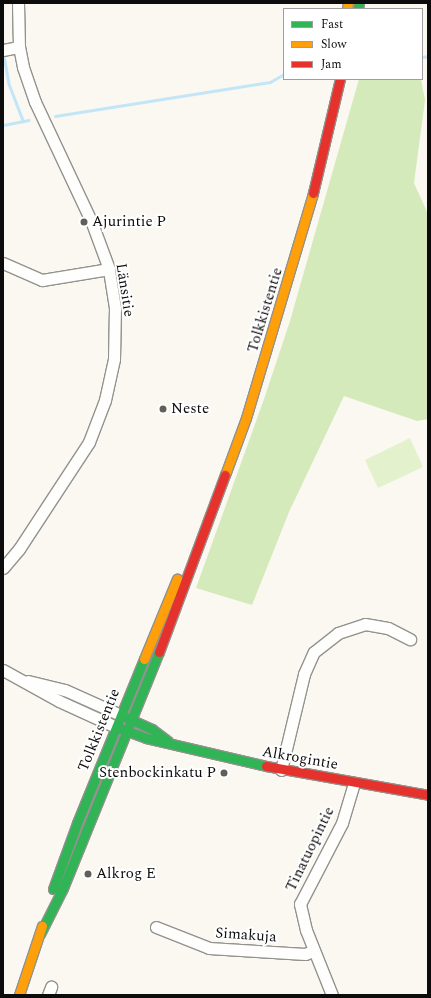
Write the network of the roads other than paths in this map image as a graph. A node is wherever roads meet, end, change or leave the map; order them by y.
1 (18, 3) edge
2 (19, 48) junction
3 (3, 50) edge
4 (340, 80) edge
5 (3, 262) edge
6 (109, 269) junction
7 (198, 543) junction
8 (3, 568) edge
9 (410, 639) dead end
10 (3, 670) edge
11 (22, 680) junction
12 (121, 715) junction
13 (132, 720) junction
14 (116, 727) junction
15 (127, 731) junction
16 (169, 742) junction
17 (281, 770) junction
18 (354, 782) junction
19 (428, 795) edge
20 (156, 927) dead end
21 (40, 934) junction
22 (313, 951) junction
23 (19, 995) edge
24 (332, 995) edge

1 - 2 street, Länsitie
2 - 3 street
2 - 6 street, Länsitie
4 - 7 street, Tolkkistentie
5 - 6 street
6 - 8 street, Länsitie
7 - 12 street, Tolkkistentie
7 - 13 street, Tolkkistentie
9 - 17 street
10 - 11 street
11 - 12 street
11 - 14 street
12 - 13 street, Alkrogintie
12 - 14 street, Tolkkistentie
13 - 15 street, Tolkkistentie
13 - 16 street, Alkrogintie
14 - 15 street, Alkrogintie
14 - 21 street, Tolkkistentie
15 - 16 street, Alkrogintie
15 - 21 street, Tolkkistentie
16 - 17 street, Alkrogintie
17 - 18 street, Alkrogintie
18 - 19 street, Alkrogintie
18 - 22 street, Tinatuopintie
20 - 22 street, Simakuja
21 - 23 street, Tolkkistentie
22 - 24 street, Tinatuopintie

